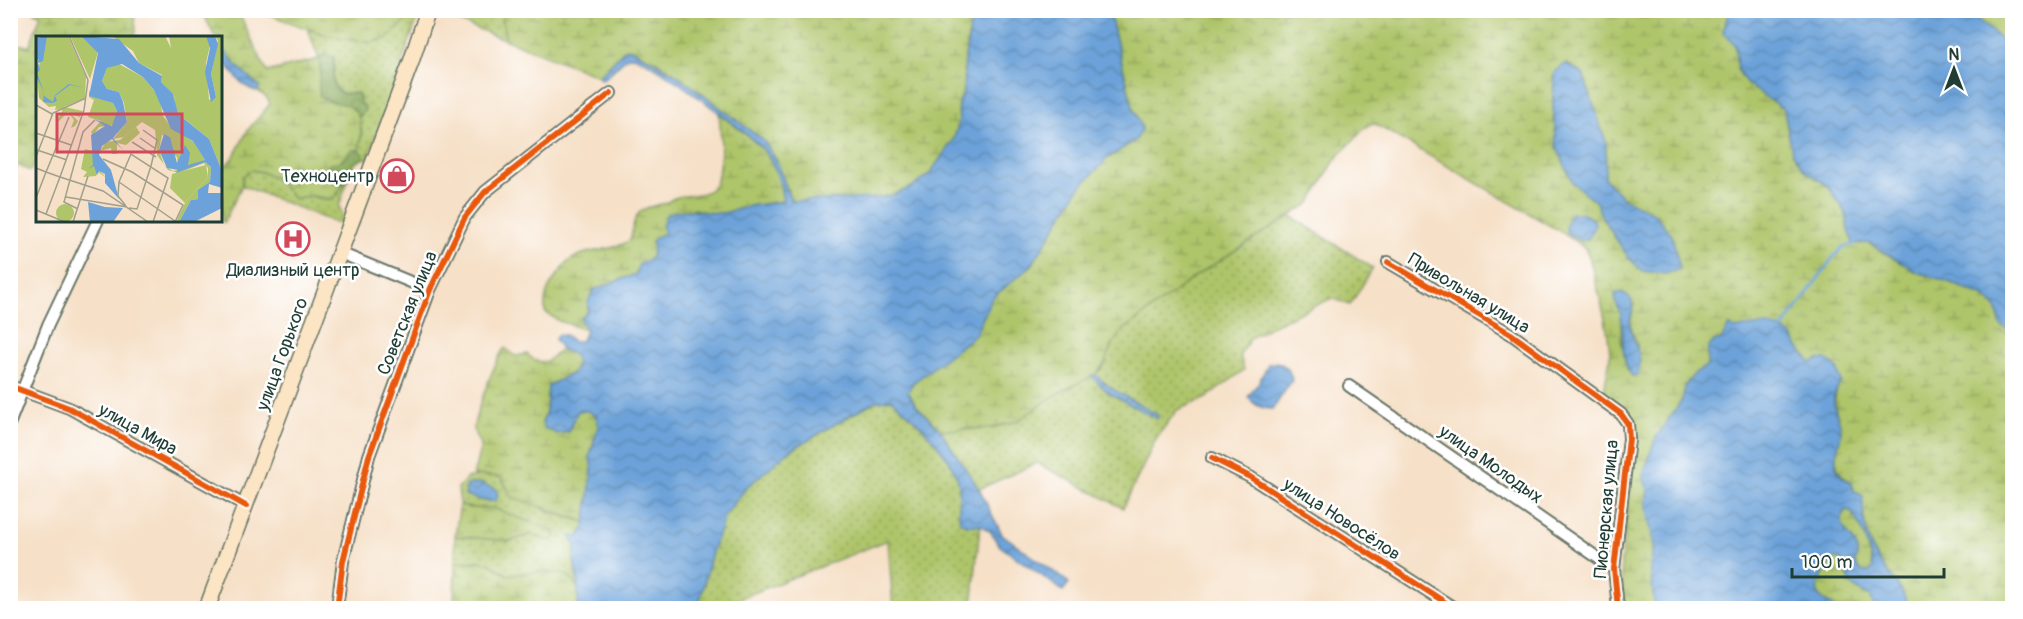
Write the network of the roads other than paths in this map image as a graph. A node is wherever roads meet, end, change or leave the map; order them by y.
1 (428, 10) edge
2 (611, 93) dead end
3 (97, 222) edge
4 (340, 254) junction
5 (1388, 262) dead end
6 (430, 290) junction
7 (10, 386) edge
8 (1349, 386) dead end
9 (22, 390) junction
10 (1621, 414) joint
11 (10, 422) edge
12 (1212, 458) dead end
13 (246, 506) junction
14 (1614, 569) junction
15 (207, 609) edge
16 (337, 609) edge
17 (1454, 609) edge
18 (1618, 609) edge

1 - 4 main road, улица Горького
2 - 6 street, Советская улица
3 - 9 street
4 - 6 street
4 - 13 main road, улица Горького
5 - 10 street, Привольная улица
6 - 16 street, Советская улица
7 - 9 street, улица Мира
8 - 14 street, улица Молодых
9 - 11 street
9 - 13 street, улица Мира
10 - 14 street, Пионерская улица
12 - 17 street, улица Новосёлов
13 - 15 main road, улица Горького
14 - 18 street, Пионерская улица

